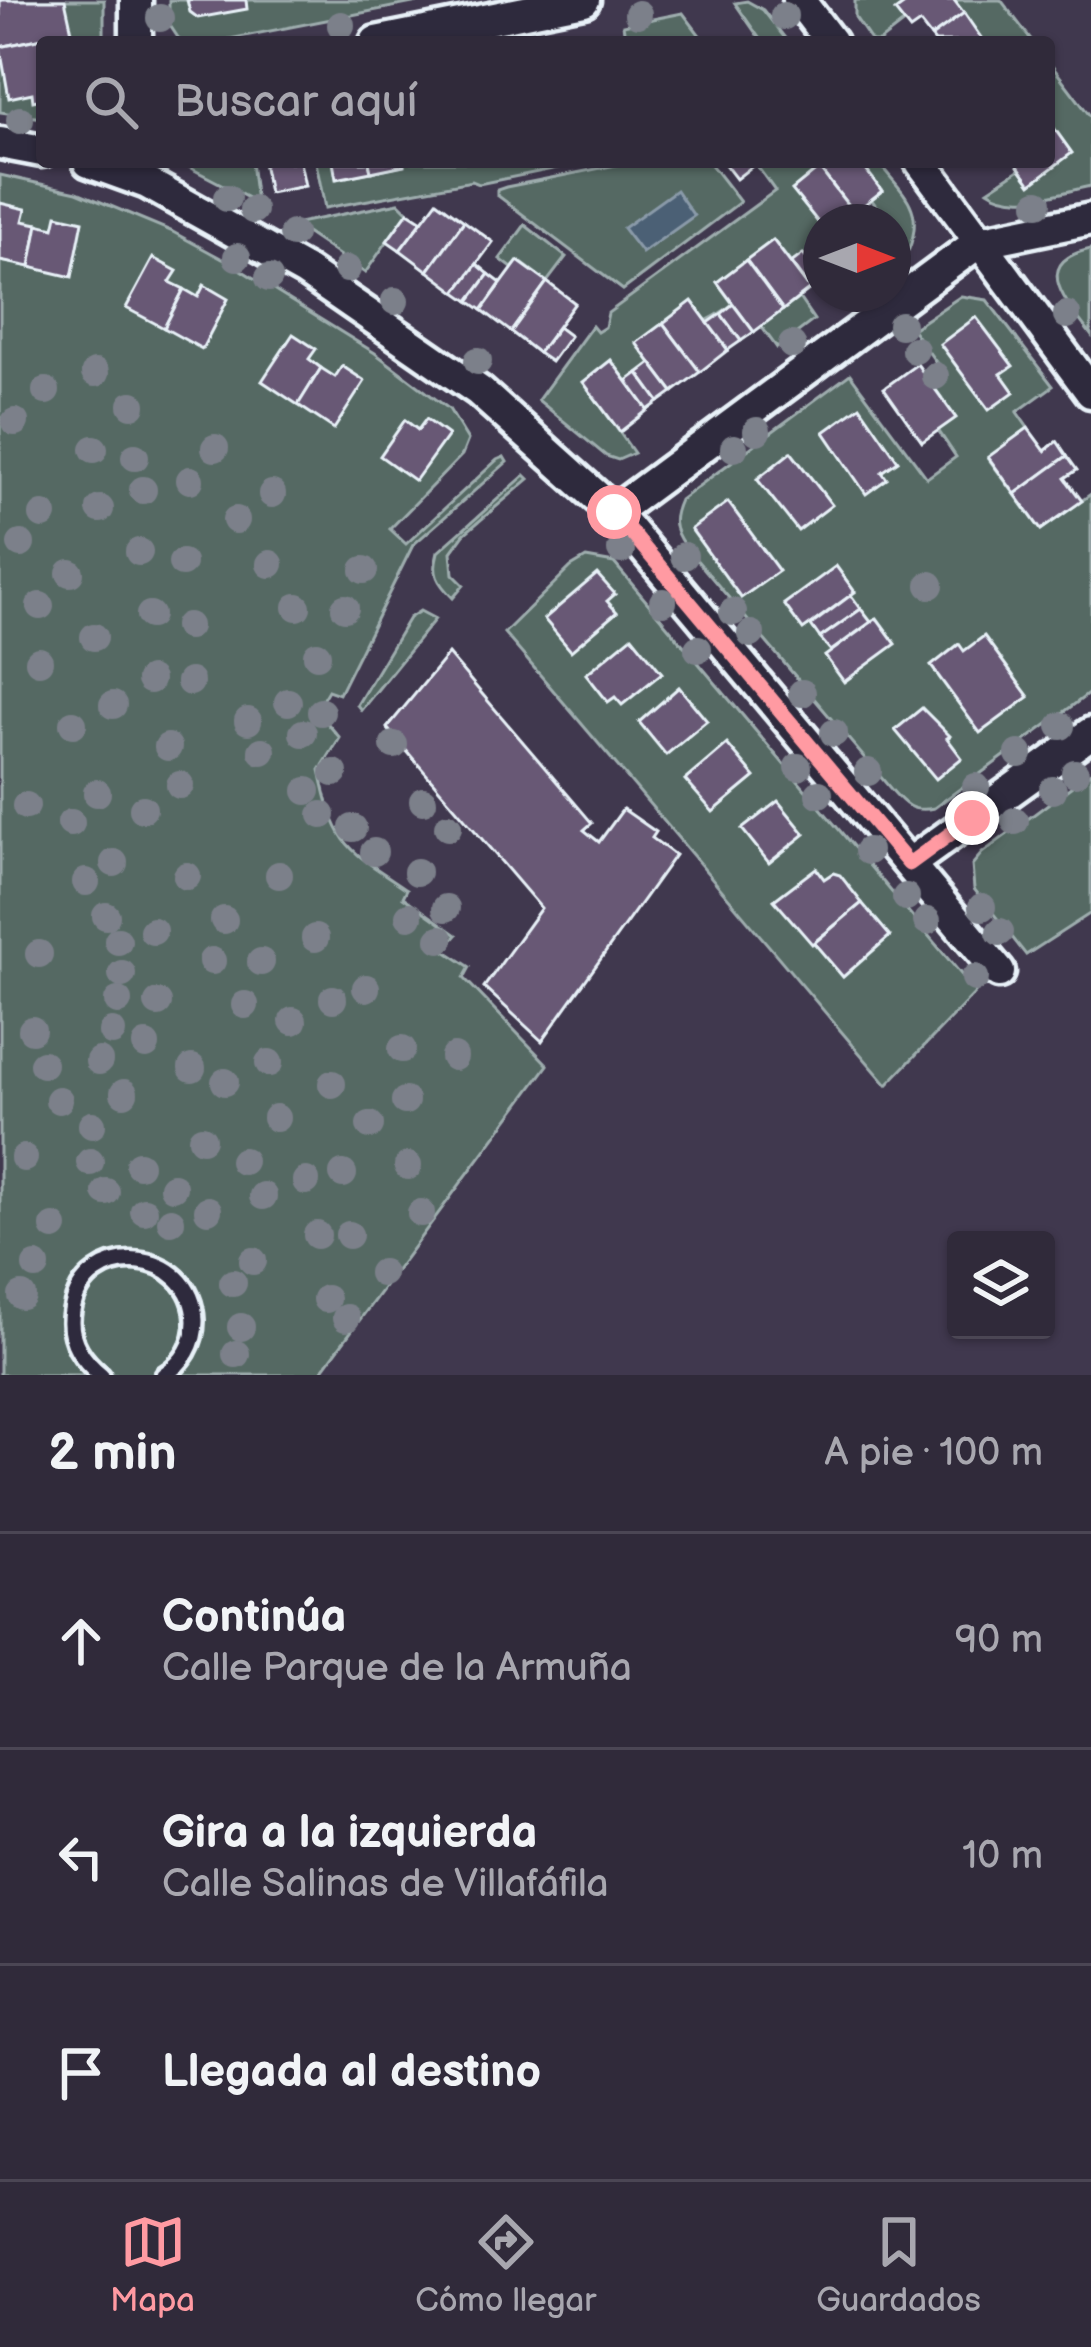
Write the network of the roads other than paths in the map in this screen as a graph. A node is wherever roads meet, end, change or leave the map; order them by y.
1 (136, 0) edge
2 (584, 0) edge
3 (799, 0) edge
4 (136, 36) edge
5 (406, 36) edge
6 (826, 36) edge
7 (0, 143) edge
8 (36, 150) edge
9 (114, 168) edge
10 (925, 168) edge
11 (1091, 219) edge
12 (979, 242) junction
13 (1091, 392) edge
14 (614, 512) junction
15 (1091, 733) edge
16 (909, 864) junction
17 (999, 971) dead end
18 (101, 1375) edge
19 (164, 1375) edge

1 - 4 street
2 - 5 street
3 - 6 street
7 - 8 street
9 - 14 street
10 - 12 street
11 - 12 street
12 - 13 street
12 - 14 street
14 - 16 street
15 - 16 street
16 - 17 street
18 - 19 lane

